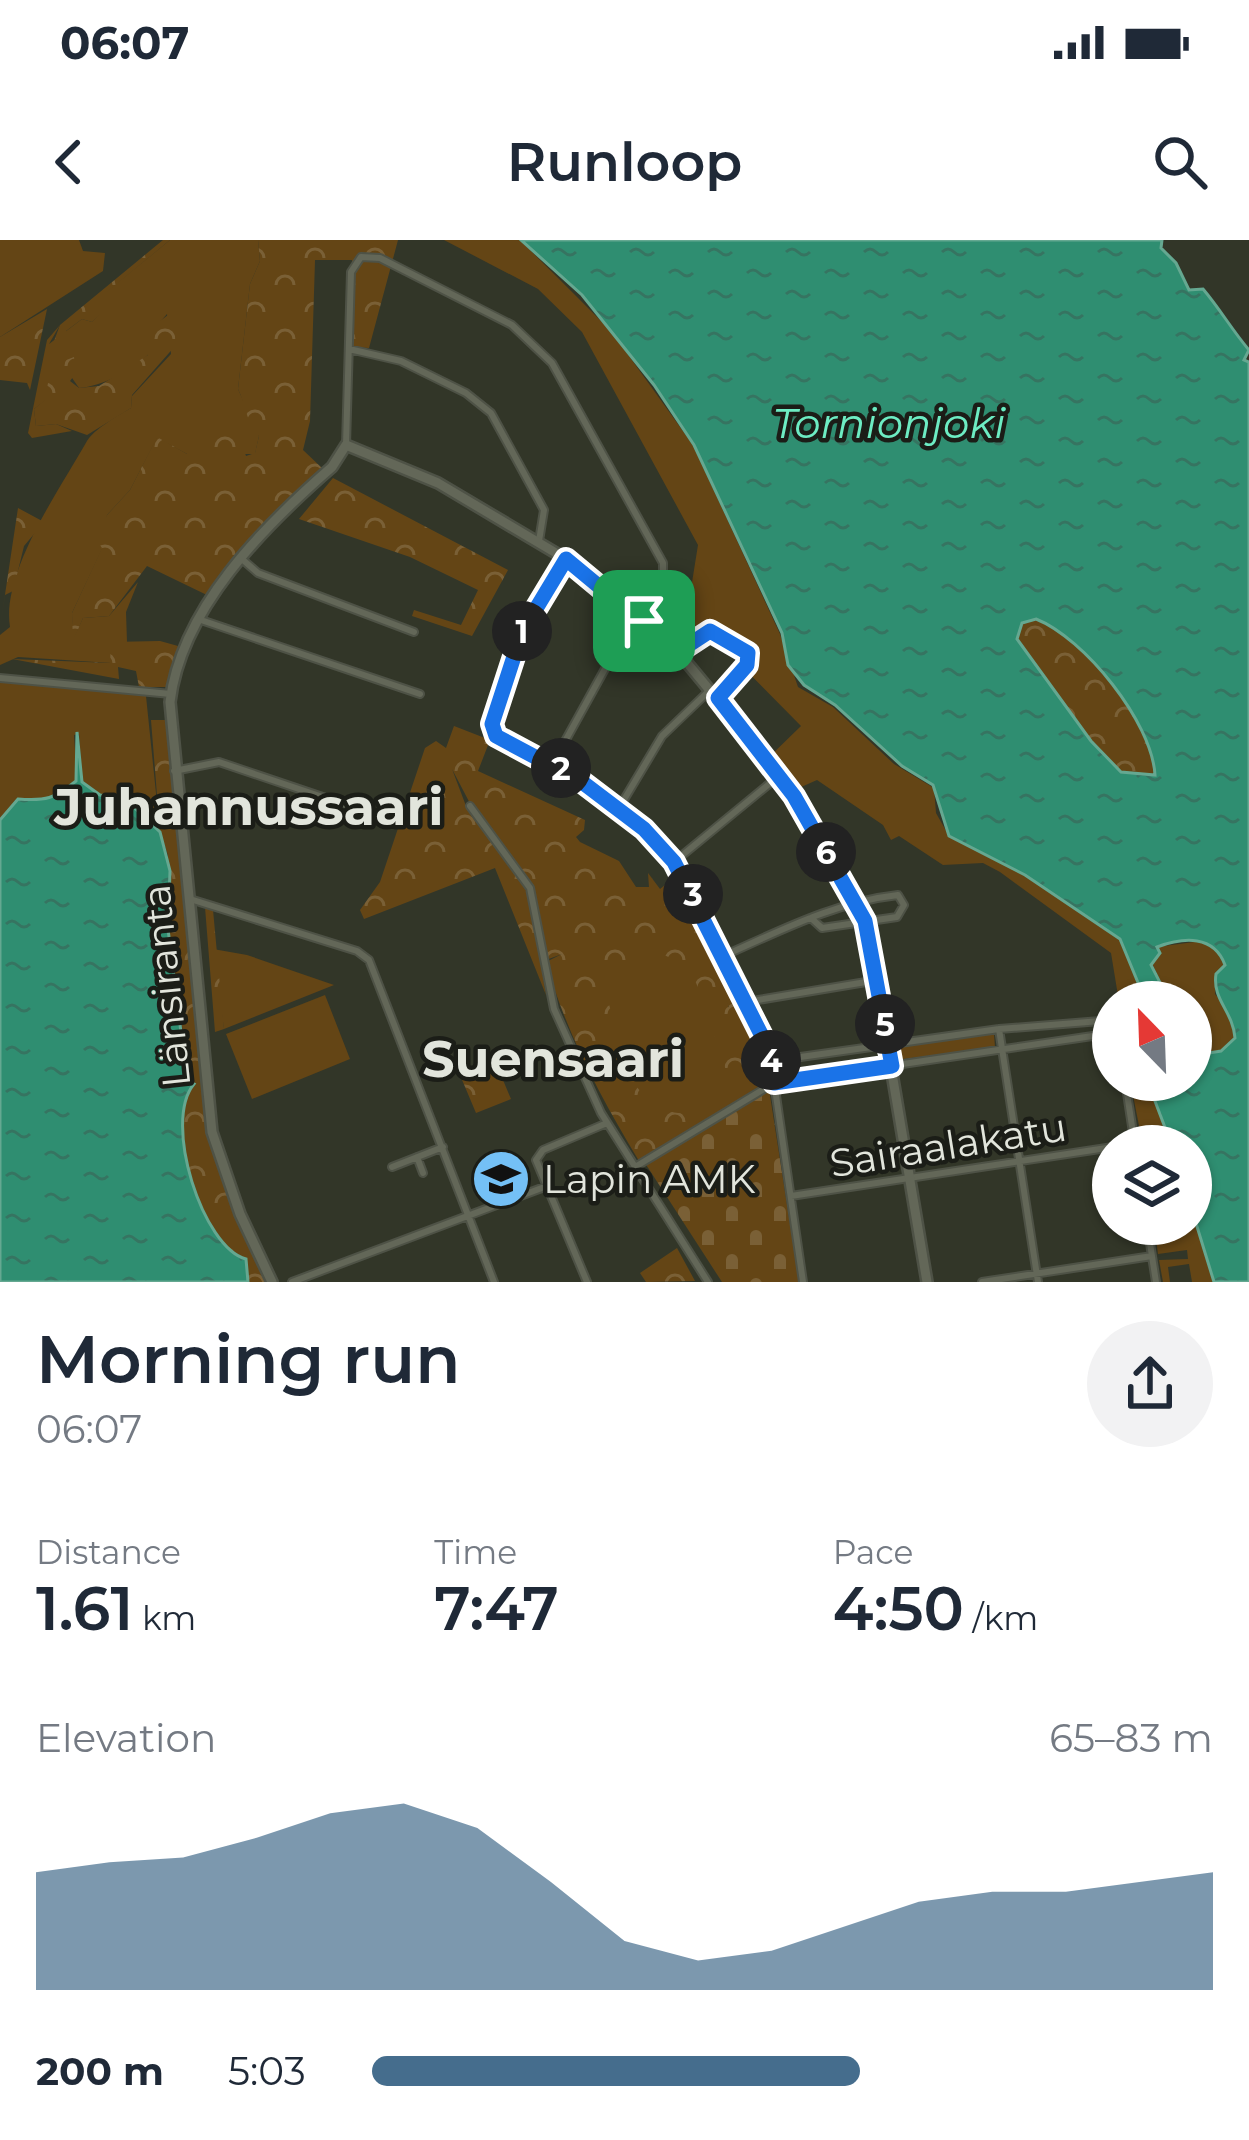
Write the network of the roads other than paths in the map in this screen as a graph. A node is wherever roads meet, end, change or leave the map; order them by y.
1 (349, 349) junction
2 (346, 445) junction
3 (538, 542) junction
4 (566, 559) junction
5 (243, 560) junction
6 (198, 619) junction
7 (644, 621) junction
8 (414, 632) dead end
9 (678, 652) junction
10 (0, 678) edge
11 (715, 693) junction
12 (171, 694) junction
13 (420, 694) dead end
14 (553, 763) junction
15 (173, 771) junction
16 (780, 775) junction
17 (470, 806) dead end
18 (619, 808) junction
19 (388, 819) dead end
20 (674, 862) junction
21 (186, 898) junction
22 (854, 900) junction
23 (811, 918) junction
24 (865, 921) junction
25 (723, 956) junction
26 (878, 980) junction
27 (746, 1001) junction
28 (1092, 1022) edge
29 (999, 1029) junction
30 (1092, 1036) edge
31 (889, 1045) junction
32 (1001, 1050) junction
33 (771, 1061) junction
34 (892, 1066) junction
35 (774, 1083) junction
36 (607, 1123) junction
37 (443, 1147) junction
38 (1092, 1151) edge
39 (416, 1157) junction
40 (1020, 1161) junction
41 (392, 1167) dead end
42 (634, 1167) junction
43 (423, 1173) dead end
44 (910, 1178) junction
45 (547, 1186) junction
46 (791, 1196) junction
47 (469, 1216) junction
48 (1150, 1245) edge
49 (1152, 1256) junction
50 (1037, 1278) edge
51 (272, 1282) edge
52 (292, 1282) edge
53 (494, 1282) edge
54 (587, 1282) edge
55 (707, 1282) edge
56 (802, 1282) edge
57 (927, 1282) edge
58 (982, 1282) edge
59 (1156, 1282) edge

1 - 2 street
1 - 3 street
1 - 7 street
2 - 3 street
2 - 5 street, Länsiranta
3 - 4 street
4 - 7 street
4 - 14 street
5 - 6 street, Länsiranta
5 - 8 street
6 - 12 street, Länsiranta
6 - 13 street
7 - 9 street
7 - 14 street
9 - 11 street
9 - 11 street
10 - 12 street
11 - 16 street
11 - 18 street
12 - 15 street, Länsiranta
14 - 18 street
15 - 19 street
15 - 21 street, Länsiranta
16 - 20 street
16 - 22 street
17 - 36 street
18 - 20 street
20 - 25 street
21 - 37 street
21 - 51 street, Länsiranta
22 - 23 street
22 - 24 street
22 - 24 street
23 - 24 street
23 - 25 street
24 - 26 street
25 - 27 street
26 - 27 street
26 - 31 street
27 - 33 street
28 - 29 street
29 - 31 street
29 - 32 street
30 - 32 street
31 - 33 street
31 - 34 street
32 - 34 street
32 - 40 street
33 - 35 street
34 - 35 street
34 - 44 street
35 - 42 street
35 - 46 street
36 - 42 street
36 - 45 street
37 - 39 street
37 - 47 street
38 - 40 street, Sairaalakatu
39 - 41 street
39 - 43 street
40 - 44 street, Sairaalakatu
40 - 50 street
42 - 55 street
44 - 46 street, Sairaalakatu
44 - 57 street
45 - 47 street
45 - 54 street
46 - 56 street
47 - 52 street
47 - 53 street
48 - 49 street
49 - 50 street
49 - 59 street
50 - 58 street

